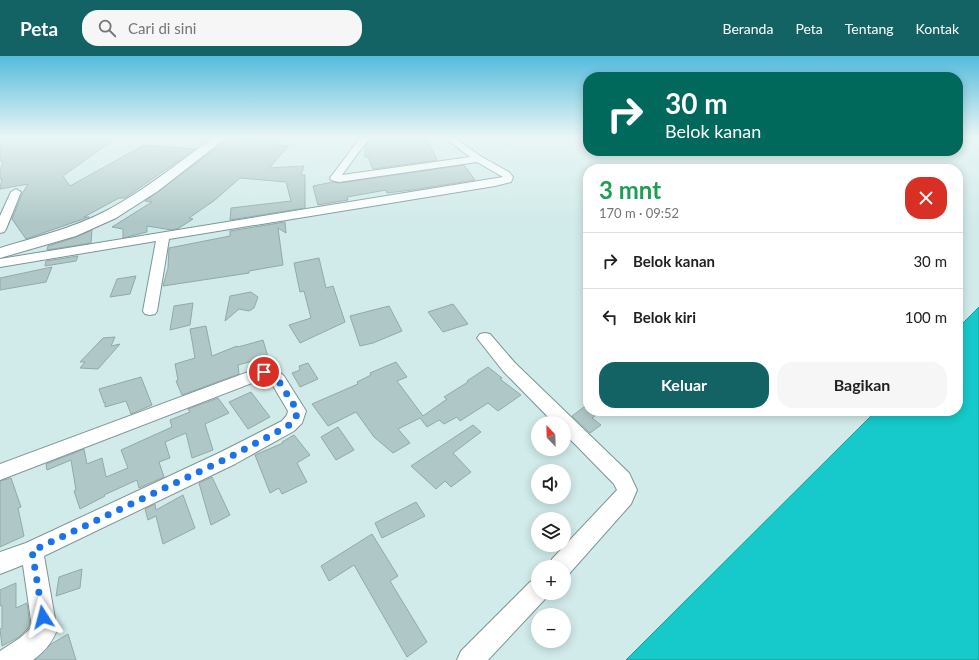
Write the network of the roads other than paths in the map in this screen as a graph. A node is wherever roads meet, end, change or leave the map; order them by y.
1 (182, 166) edge
2 (344, 166) edge
3 (428, 166) edge
4 (491, 166) edge
5 (16, 192) dead end
6 (0, 229) edge
7 (163, 238) junction
8 (0, 254) edge
9 (150, 311) dead end
10 (485, 338) dead end
11 (0, 472) edge
12 (32, 551) junction
13 (566, 560) edge
14 (0, 563) edge
15 (531, 597) edge
16 (9, 660) edge
17 (470, 660) edge

1 - 8 highway
2 - 3 street
4 - 7 street
5 - 6 street
7 - 8 street
7 - 9 street
10 - 13 street
11 - 12 street
12 - 14 street
12 - 16 street
15 - 17 street

